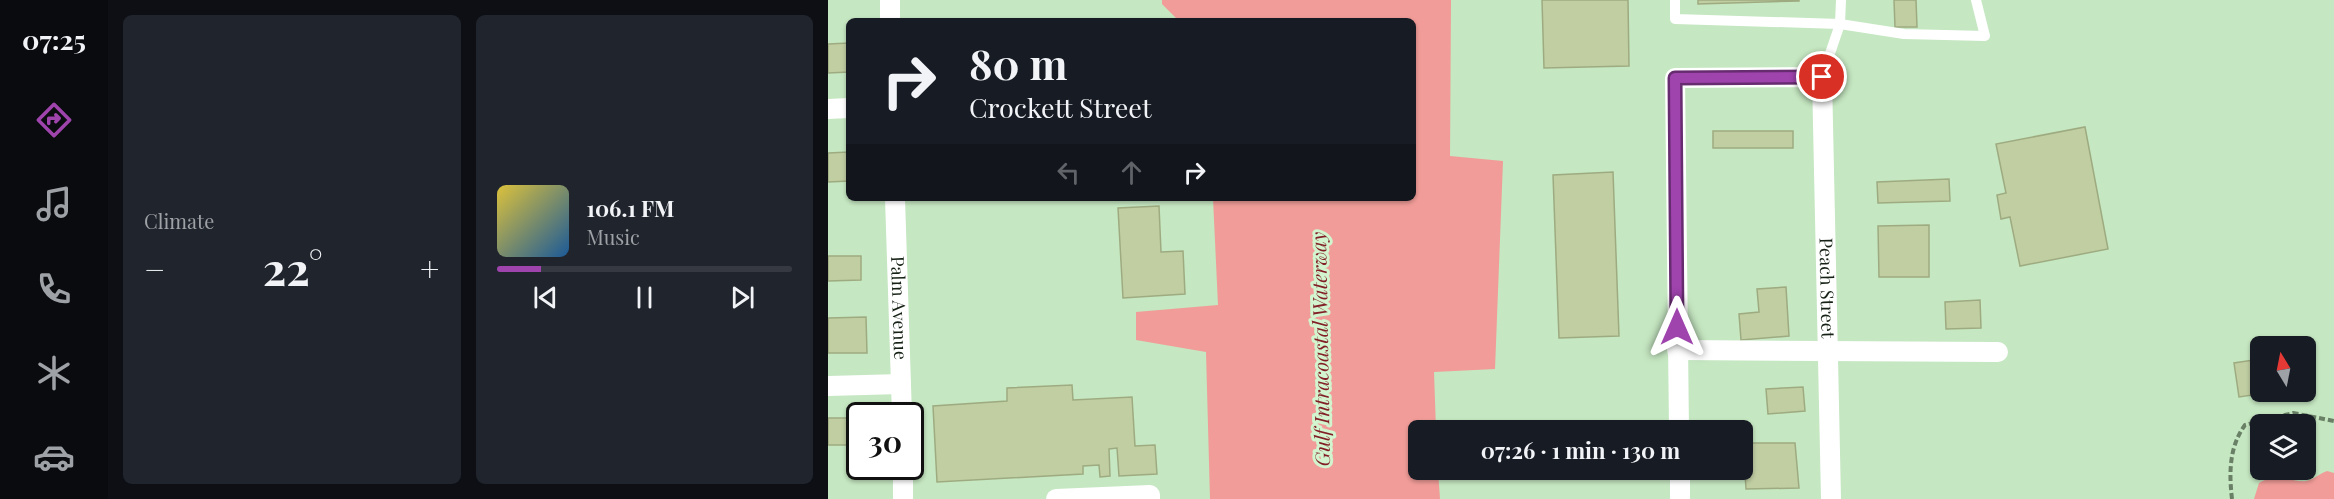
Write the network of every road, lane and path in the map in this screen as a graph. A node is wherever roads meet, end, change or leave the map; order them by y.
1 (890, 0) edge
2 (1675, 0) edge
3 (1841, 0) edge
4 (1976, 0) edge
5 (890, 18) edge
6 (1840, 24) junction
7 (1822, 77) junction
8 (846, 108) edge
9 (828, 109) edge
10 (895, 201) edge
11 (1828, 349) junction
12 (1677, 350) junction
13 (1998, 352) dead end
14 (901, 384) junction
15 (828, 386) edge
16 (902, 402) edge
17 (1679, 420) edge
18 (2334, 421) edge
19 (903, 480) edge
20 (1680, 480) edge
21 (903, 499) edge
22 (1056, 499) edge
23 (1150, 499) edge
24 (1680, 499) edge
25 (1831, 499) edge
26 (2232, 499) edge

1 - 5 street
2 - 6 lane
3 - 6 lane
4 - 6 lane
6 - 7 lane
7 - 11 street, Peach Street
7 - 12 street
8 - 9 street
10 - 14 street, Palm Avenue
11 - 12 street
11 - 13 street
11 - 25 street, Peach Street
12 - 17 street
14 - 15 street
14 - 16 street, Palm Avenue
18 - 26 path
19 - 21 street
20 - 24 street
22 - 23 street

